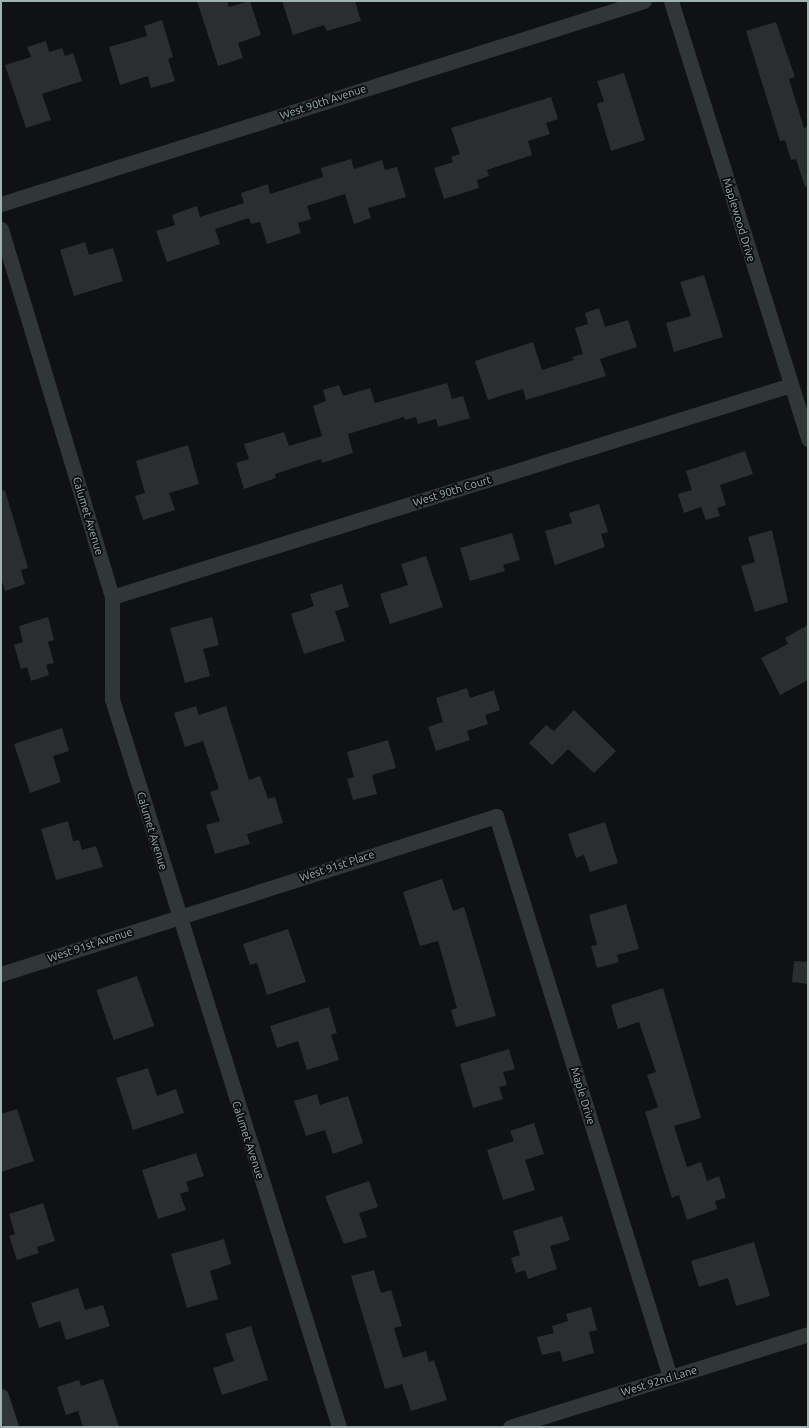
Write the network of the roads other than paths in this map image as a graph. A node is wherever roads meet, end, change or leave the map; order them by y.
1 (644, 1) edge
2 (671, 1) edge
3 (1, 204) edge
4 (1, 228) edge
5 (791, 385) junction
6 (808, 439) edge
7 (112, 597) junction
8 (496, 816) joint
9 (178, 917) junction
10 (1, 974) edge
11 (808, 1334) edge
12 (670, 1377) junction
13 (1, 1396) edge
14 (11, 1427) edge
15 (339, 1427) edge
16 (510, 1427) edge

1 - 3 street, West 90th Avenue
2 - 5 street, Maplewood Drive
4 - 7 street, Calumet Avenue
5 - 6 street, Maplewood Drive
5 - 7 street, West 90th Court
7 - 9 street, Calumet Avenue
8 - 9 street, West 91st Place
8 - 12 street, Maple Drive
9 - 10 street, West 91st Avenue
9 - 15 street, Calumet Avenue
11 - 12 street, West 92nd Lane
12 - 16 street, West 92nd Lane
13 - 14 street

